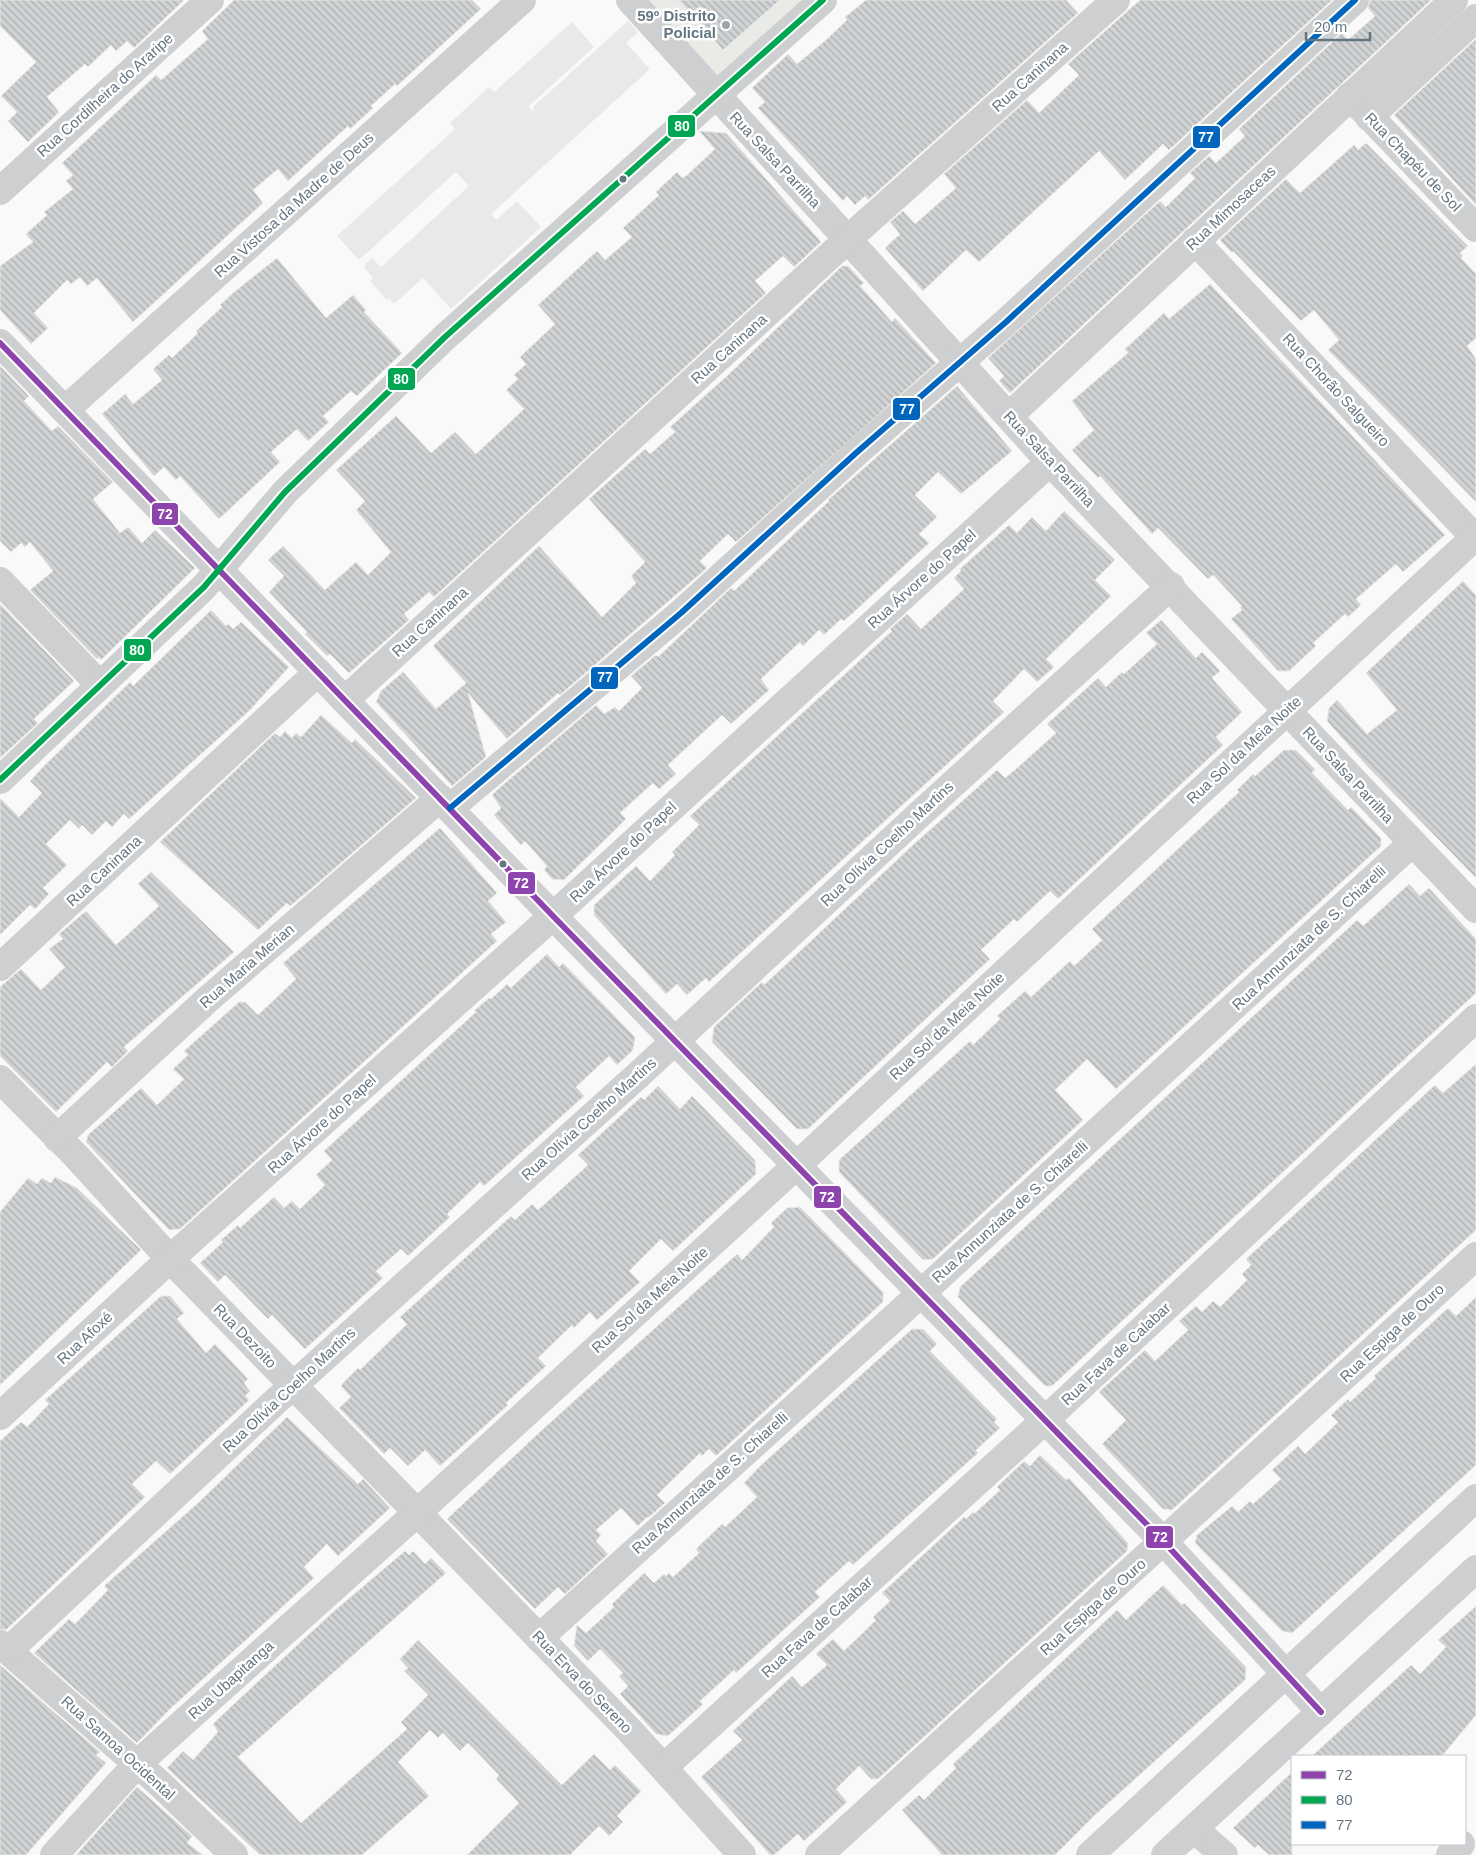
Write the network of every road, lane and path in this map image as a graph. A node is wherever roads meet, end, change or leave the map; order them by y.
1 (210, 0) edge
2 (522, 0) edge
3 (630, 0) edge
4 (823, 0) edge
5 (1116, 0) edge
6 (1355, 0) edge
7 (1454, 0) edge
8 (1476, 18) edge
9 (716, 96) junction
10 (1350, 96) junction
11 (1369, 117) junction
12 (0, 191) edge
13 (1476, 228) edge
14 (848, 239) junction
15 (1195, 241) junction
16 (0, 343) edge
17 (960, 363) junction
18 (65, 410) junction
19 (1009, 416) junction
20 (1050, 462) junction
21 (1475, 537) edge
22 (219, 571) junction
23 (0, 581) edge
24 (1171, 586) junction
25 (318, 672) junction
26 (100, 685) junction
27 (345, 700) junction
28 (1287, 710) junction
29 (0, 780) edge
30 (445, 803) junction
31 (1412, 842) junction
32 (1476, 909) edge
33 (553, 916) junction
34 (0, 967) edge
35 (1476, 1018) edge
36 (675, 1041) junction
37 (0, 1079) edge
38 (57, 1138) junction
39 (797, 1165) junction
40 (1476, 1256) edge
41 (170, 1259) junction
42 (921, 1293) junction
43 (294, 1385) junction
44 (3, 1409) edge
45 (1044, 1421) junction
46 (1476, 1498) edge
47 (416, 1513) junction
48 (1164, 1542) junction
49 (1473, 1576) edge
50 (539, 1638) junction
51 (4, 1647) edge
52 (1286, 1672) junction
53 (1321, 1712) junction
54 (138, 1764) junction
55 (664, 1766) junction
56 (1194, 1829) junction
57 (1476, 1830) edge
58 (1466, 1840) edge
59 (1461, 1845) edge
60 (54, 1855) edge
61 (234, 1855) edge
62 (742, 1855) edge
63 (819, 1855) edge
64 (1090, 1855) edge
65 (1165, 1855) edge
66 (1224, 1855) edge
67 (1450, 1855) edge

1 - 12 street, Rua Cordilheira do Araripe
2 - 18 street, Rua Vistosa da Madre de Deus
3 - 9 street, Rua Salsa Parrilha
4 - 9 street
5 - 14 street, Rua Caninana
6 - 17 street, Rua Maria Merian
7 - 10 street, Rua Mimosaceas
8 - 11 street
9 - 14 street, Rua Salsa Parrilha
9 - 22 street
10 - 11 street, Rua Chapéu de Sol
10 - 15 street, Rua Mimosaceas
11 - 13 street, Rua Chapéu de Sol
14 - 17 street, Rua Salsa Parrilha
14 - 27 street, Rua Caninana
15 - 19 street, Rua Mimosaceas
15 - 21 street, Rua Chorão Salgueiro
16 - 18 street
17 - 19 street, Rua Salsa Parrilha
17 - 30 street, Rua Maria Merian
18 - 22 street
19 - 20 street, Rua Salsa Parrilha
20 - 24 street, Rua Salsa Parrilha
20 - 33 street, Rua Árvore do Papel
21 - 28 street, Rua Sol da Meia Noite
22 - 25 street
22 - 26 street
23 - 26 street
24 - 28 street, Rua Salsa Parrilha
24 - 36 street, Rua Olívia Coelho Martins
25 - 27 street
25 - 34 street, Rua Caninana
26 - 29 street
27 - 30 street
28 - 31 street, Rua Salsa Parrilha
28 - 39 street, Rua Sol da Meia Noite
30 - 33 street
30 - 38 street, Rua Maria Merian
31 - 32 street, Rua Salsa Parrilha
31 - 42 street, Rua Annunziata de S. Chiarelli
33 - 36 street
33 - 41 street, Rua Árvore do Papel
35 - 45 street, Rua Fava de Calabar
36 - 39 street
36 - 43 street, Rua Olívia Coelho Martins
37 - 38 street, Rua Dezoito
38 - 41 street, Rua Dezoito
39 - 42 street
39 - 47 street, Rua Sol da Meia Noite
40 - 48 street, Rua Espiga de Ouro
41 - 43 street, Rua Dezoito
41 - 44 street, Rua Afoxé
42 - 45 street
42 - 50 street, Rua Annunziata de S. Chiarelli
43 - 47 street, Rua Dezoito
43 - 51 street, Rua Olívia Coelho Martins
45 - 48 street
45 - 55 street, Rua Fava de Calabar
46 - 52 street
47 - 50 street, Rua Erva do Sereno
47 - 54 street, Rua Ubapitanga
48 - 52 street
48 - 63 street, Rua Espiga de Ouro
49 - 53 street
50 - 55 street, Rua Erva do Sereno
51 - 54 street, Rua Samoa Ocidental
52 - 53 street
52 - 64 street
53 - 56 street
54 - 60 street, Rua Ubapitanga
54 - 61 street, Rua Samoa Ocidental
55 - 62 street, Rua Erva do Sereno
56 - 65 street
56 - 66 street
57 - 58 street
59 - 67 street

